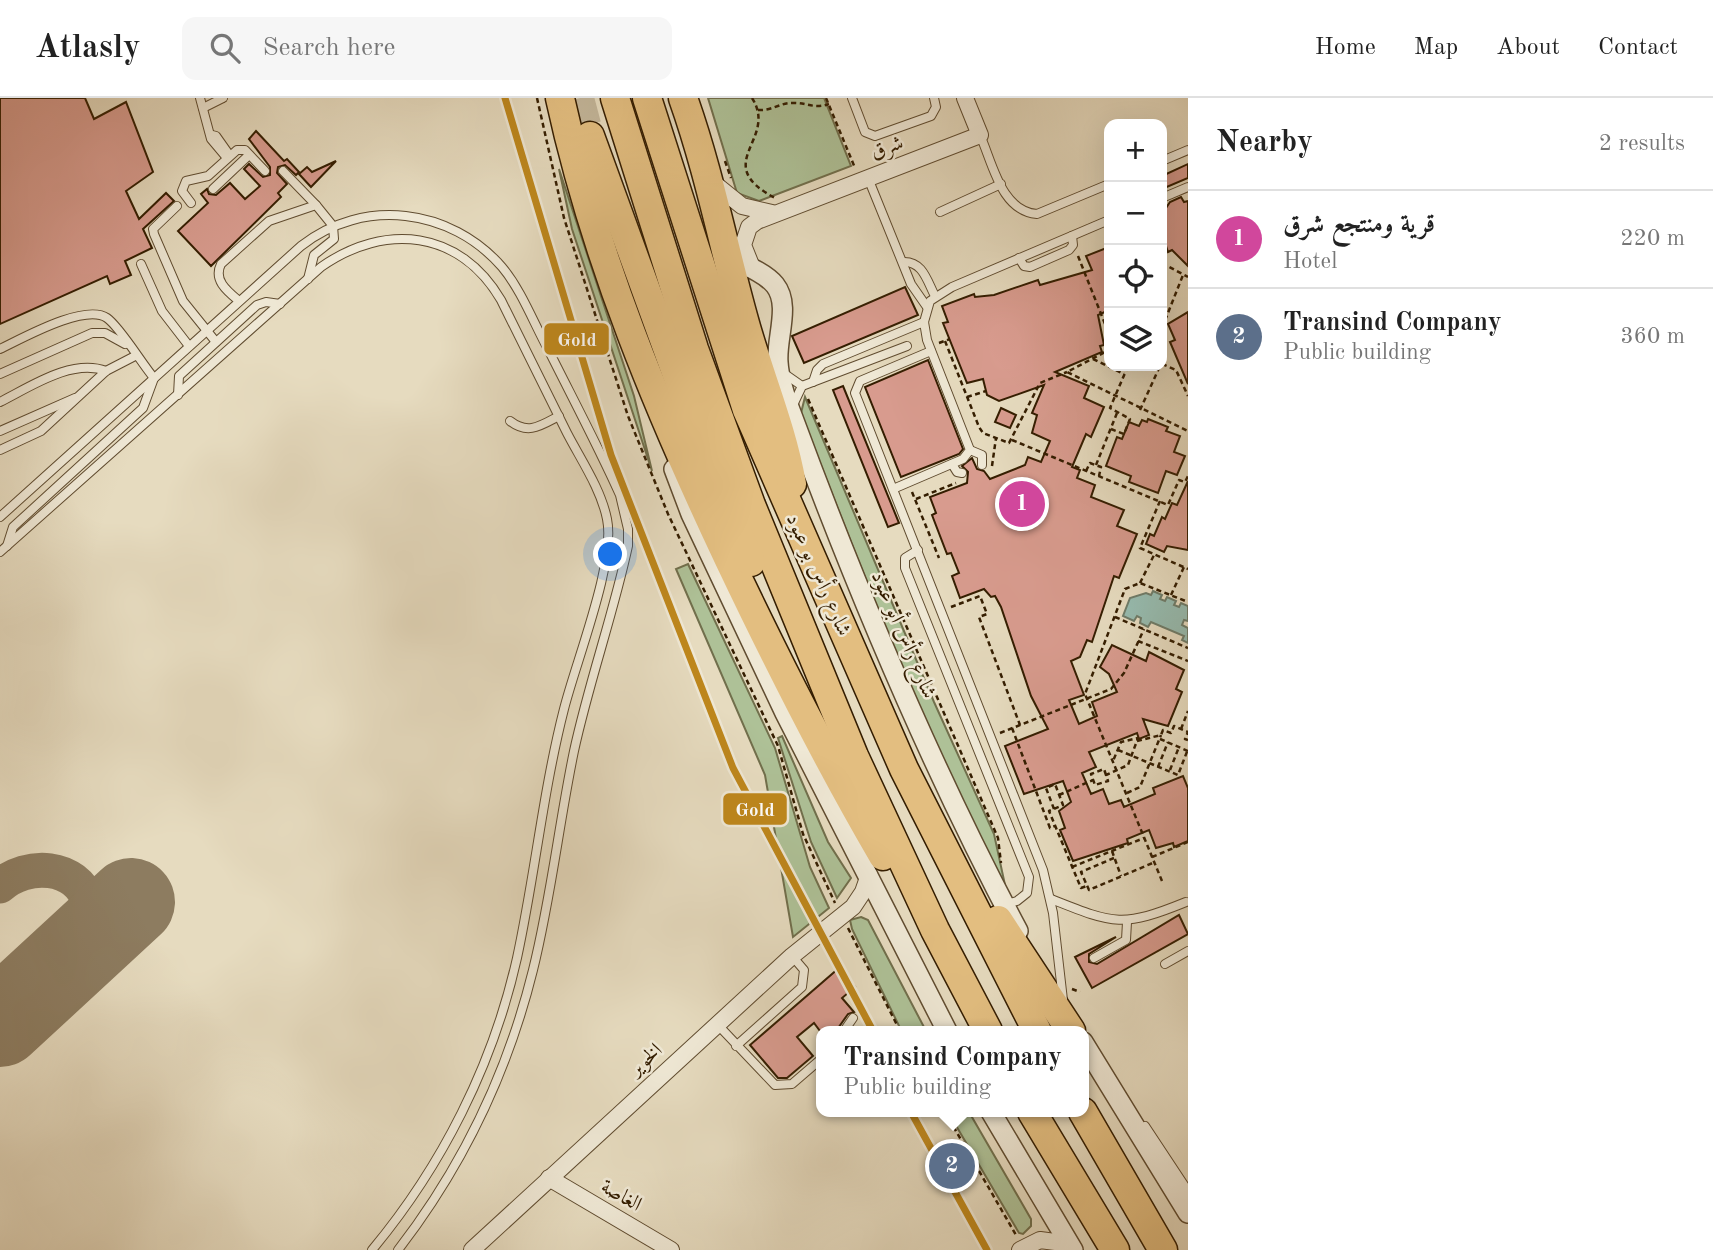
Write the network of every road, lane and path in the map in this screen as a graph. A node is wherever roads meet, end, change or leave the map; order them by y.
1 (200, 98) edge
2 (223, 98) edge
3 (560, 98) edge
4 (615, 98) edge
5 (648, 98) edge
6 (752, 98) edge
7 (826, 98) edge
8 (852, 98) edge
9 (934, 98) edge
10 (965, 98) edge
11 (687, 104) edge
12 (829, 104) junction
13 (203, 108) junction
14 (758, 110) junction
15 (980, 135) junction
16 (590, 136) tunnel mouth
17 (1188, 149) edge
18 (249, 155) junction
19 (228, 157) junction
20 (1167, 159) edge
21 (265, 171) dead end
22 (283, 171) dead end
23 (709, 179) junction
24 (864, 179) junction
25 (1001, 184) junction
26 (1104, 186) edge
27 (1188, 187) edge
28 (214, 189) dead end
29 (1167, 196) edge
30 (191, 203) dead end
31 (316, 205) junction
32 (177, 206) dead end
33 (777, 211) junction
34 (940, 212) dead end
35 (1104, 223) edge
36 (333, 226) junction
37 (1072, 240) junction
38 (903, 262) junction
39 (141, 264) dead end
40 (741, 264) junction
41 (1167, 265) edge
42 (1183, 275) junction
43 (1188, 276) edge
44 (307, 279) junction
45 (935, 296) junction
46 (239, 301) junction
47 (280, 304) junction
48 (927, 307) junction
49 (1167, 315) edge
50 (1104, 318) edge
51 (924, 322) junction
52 (207, 331) junction
53 (945, 341) dead end
54 (216, 342) junction
55 (127, 345) junction
56 (189, 346) junction
57 (907, 346) dead end
58 (0, 349) edge
59 (1104, 350) edge
60 (931, 351) junction
61 (135, 356) junction
62 (1093, 359) junction
63 (778, 365) junction
64 (1167, 367) edge
65 (106, 370) junction
66 (1158, 371) edge
67 (1067, 372) junction
68 (1124, 373) joint
69 (0, 374) edge
70 (154, 379) junction
71 (1188, 379) edge
72 (1182, 381) junction
73 (813, 382) junction
74 (802, 386) junction
75 (986, 391) dead end
76 (81, 395) junction
77 (178, 395) junction
78 (1188, 396) edge
79 (967, 397) junction
80 (1114, 398) junction
81 (0, 402) edge
82 (1140, 410) junction
83 (1118, 413) junction
84 (791, 414) junction
85 (559, 416) junction
86 (510, 421) dead end
87 (1111, 429) junction
88 (0, 431) edge
89 (1188, 431) edge
90 (1012, 440) junction
91 (0, 450) edge
92 (970, 450) junction
93 (952, 464) junction
94 (982, 465) dead end
95 (1096, 465) junction
96 (1086, 471) junction
97 (964, 476) joint
98 (1099, 476) junction
99 (1188, 477) edge
100 (908, 483) junction
101 (893, 489) junction
102 (915, 500) junction
103 (1160, 501) junction
104 (0, 517) edge
105 (798, 531) junction
106 (4, 549) edge
107 (918, 551) junction
108 (1154, 554) junction
109 (939, 558) dead end
110 (1186, 568) edge
111 (1140, 583) junction
112 (1171, 595) junction
113 (1188, 602) edge
114 (942, 610) junction
115 (1115, 617) junction
116 (1144, 629) junction
117 (1138, 641) junction
118 (1188, 648) edge
119 (1188, 662) edge
120 (1087, 699) junction
121 (1188, 711) edge
122 (1020, 725) junction
123 (1012, 729) junction
124 (1181, 729) junction
125 (991, 737) junction
126 (1161, 737) junction
127 (1188, 740) edge
128 (1137, 741) junction
129 (1168, 742) junction
130 (975, 743) junction
131 (1179, 747) junction
132 (1118, 750) junction
133 (1155, 750) junction
134 (1188, 750) edge
135 (1164, 753) junction
136 (1132, 756) junction
137 (1175, 759) junction
138 (1113, 762) junction
139 (1183, 762) junction
140 (1150, 763) junction
141 (1158, 767) junction
142 (904, 769) junction
143 (1116, 771) junction
144 (1170, 772) junction
145 (1106, 775) junction
146 (1093, 780) junction
147 (1126, 794) junction
148 (1059, 795) junction
149 (1049, 796) junction
150 (1041, 800) junction
151 (1054, 809) junction
152 (1055, 826) junction
153 (1144, 838) junction
154 (1188, 842) edge
155 (1111, 851) junction
156 (1152, 857) junction
157 (1114, 858) junction
158 (1155, 862) junction
159 (1002, 867) dead end
160 (1072, 867) junction
161 (881, 875) junction
162 (1121, 876) junction
163 (1162, 881) dead end
164 (1087, 886) junction
165 (1051, 899) junction
166 (1186, 902) dead end
167 (1004, 905) junction
168 (853, 907) junction
169 (886, 909) junction
170 (1127, 922) junction
171 (934, 930) junction
172 (1188, 951) edge
173 (792, 956) junction
174 (1094, 958) dead end
175 (1165, 964) dead end
176 (1062, 985) junction
177 (1080, 992) dead end
178 (853, 1018) dead end
179 (717, 1024) junction
180 (1070, 1024) edge
181 (847, 1026) edge
182 (944, 1026) edge
183 (985, 1026) edge
184 (1034, 1026) edge
185 (736, 1046) junction
186 (1089, 1047) edge
187 (1089, 1051) edge
188 (816, 1064) edge
189 (948, 1117) edge
190 (994, 1117) edge
191 (1035, 1117) edge
192 (1086, 1117) edge
193 (549, 1178) junction
194 (1188, 1191) edge
195 (1049, 1210) junction
196 (1188, 1213) edge
197 (1040, 1240) junction
198 (1072, 1247) edge
199 (1022, 1249) edge
200 (372, 1250) edge
201 (398, 1250) edge
202 (472, 1250) edge
203 (671, 1250) edge
204 (1115, 1250) edge
205 (1163, 1250) edge

1 - 13 lane
2 - 13 lane
3 - 161 highway
4 - 171 highway, شارع رأس بو عبود
5 - 105 highway, شارع رأس بو عبود
6 - 14 path
7 - 12 path
8 - 9 lane
10 - 15 street
11 - 23 highway
12 - 14 path
12 - 24 path
13 - 19 lane
14 - 33 path
15 - 24 street, شرق
15 - 25 lane
16 - 161 highway
17 - 20 lane
18 - 19 lane
18 - 21 lane
18 - 28 lane
19 - 30 lane
22 - 31 lane
23 - 33 street
23 - 40 highway
24 - 33 street, شرق
24 - 38 lane
25 - 26 lane
25 - 34 lane
27 - 29 lane
31 - 36 lane
31 - 46 lane
32 - 52 lane
33 - 40 street, شرق
35 - 37 lane
36 - 44 lane
36 - 46 lane
36 - 201 lane
37 - 45 lane
37 - 50 path
38 - 45 lane
38 - 48 lane
39 - 56 lane
40 - 63 street, شارع رأس أبو عبود
40 - 105 highway
41 - 42 path
42 - 43 path
42 - 49 path
44 - 47 lane
44 - 85 lane
45 - 48 lane
46 - 52 lane
47 - 54 lane
47 - 77 lane
48 - 51 lane
51 - 60 lane
51 - 73 lane
52 - 54 lane
52 - 56 lane
53 - 79 path
54 - 77 lane
55 - 58 lane
55 - 61 lane
55 - 69 lane
56 - 70 lane
57 - 73 lane
59 - 62 path
60 - 92 lane
60 - 101 lane
61 - 65 lane
61 - 70 lane
62 - 67 path
62 - 68 path
63 - 74 lane
63 - 84 street, شارع رأس أبو عبود
64 - 72 path
65 - 76 lane
65 - 81 lane
66 - 82 path
67 - 80 path
67 - 90 path
68 - 80 path
70 - 104 lane
70 - 106 lane
71 - 72 path
72 - 78 path
73 - 74 lane
74 - 84 lane
74 - 159 path
75 - 79 path
76 - 88 lane
76 - 91 lane
77 - 106 lane
79 - 90 path
80 - 82 path
80 - 83 path
82 - 89 path
83 - 87 path
83 - 87 path
84 - 167 street, شارع رأس أبو عبود
85 - 86 lane
85 - 200 lane
87 - 95 path
90 - 96 path
92 - 93 lane
92 - 94 lane
93 - 97 lane
93 - 100 lane
95 - 96 path
95 - 98 path
96 - 98 path
97 - 102 path
98 - 103 path
99 - 103 path
100 - 101 lane
100 - 102 path
101 - 107 lane
102 - 109 path
103 - 108 path
105 - 142 highway, شارع رأس بو عبود
107 - 114 lane
107 - 130 lane
108 - 110 path
108 - 111 path
110 - 112 path
111 - 112 path
111 - 115 path
112 - 113 path
114 - 122 path
114 - 125 lane
115 - 116 path
115 - 120 path
116 - 117 path
116 - 118 path
117 - 119 path
117 - 120 path
120 - 122 path
120 - 138 path
121 - 124 path
122 - 123 path
123 - 125 path
123 - 150 path
124 - 126 path
124 - 127 path
125 - 130 lane
125 - 165 lane
126 - 128 path
126 - 129 path
126 - 133 path
128 - 132 path
128 - 136 path
129 - 131 path
129 - 135 path
130 - 167 lane
131 - 134 path
131 - 137 path
132 - 136 path
132 - 138 path
133 - 135 path
133 - 140 path
134 - 139 path
135 - 141 path
136 - 140 path
136 - 143 path
137 - 139 path
137 - 144 path
138 - 143 path
139 - 144 path
140 - 141 path
140 - 147 path
141 - 144 path
142 - 180 highway
142 - 184 highway, شارع رأس بو عبود
143 - 145 path
143 - 147 path
145 - 146 path
145 - 146 path
146 - 148 path
147 - 153 path
148 - 149 path
148 - 151 path
149 - 150 path
149 - 151 path
150 - 152 path
151 - 152 path
152 - 160 path
153 - 155 path
153 - 156 path
154 - 156 path
155 - 157 path
155 - 160 path
156 - 158 path
157 - 162 path
157 - 164 path
158 - 162 path
158 - 163 path
160 - 164 path
161 - 168 street, الخوير
161 - 169 street
161 - 171 highway
162 - 164 path
165 - 170 lane
165 - 176 lane
166 - 170 lane
167 - 180 street, شارع رأس أبو عبود
168 - 169 street
168 - 173 street, الخوير
169 - 182 street
170 - 174 lane
171 - 183 highway, شارع رأس بو عبود
172 - 175 lane
173 - 179 street, الخوير
173 - 185 lane
176 - 177 path
176 - 180 lane
178 - 181 lane
179 - 185 lane
179 - 193 street, الخوير
185 - 188 lane
186 - 194 lane
187 - 196 street
189 - 199 path
190 - 195 street
191 - 204 highway
192 - 205 highway
193 - 202 street, الخوير
193 - 203 street, الغاصة
195 - 197 street
195 - 198 street
197 - 198 street
197 - 199 street

